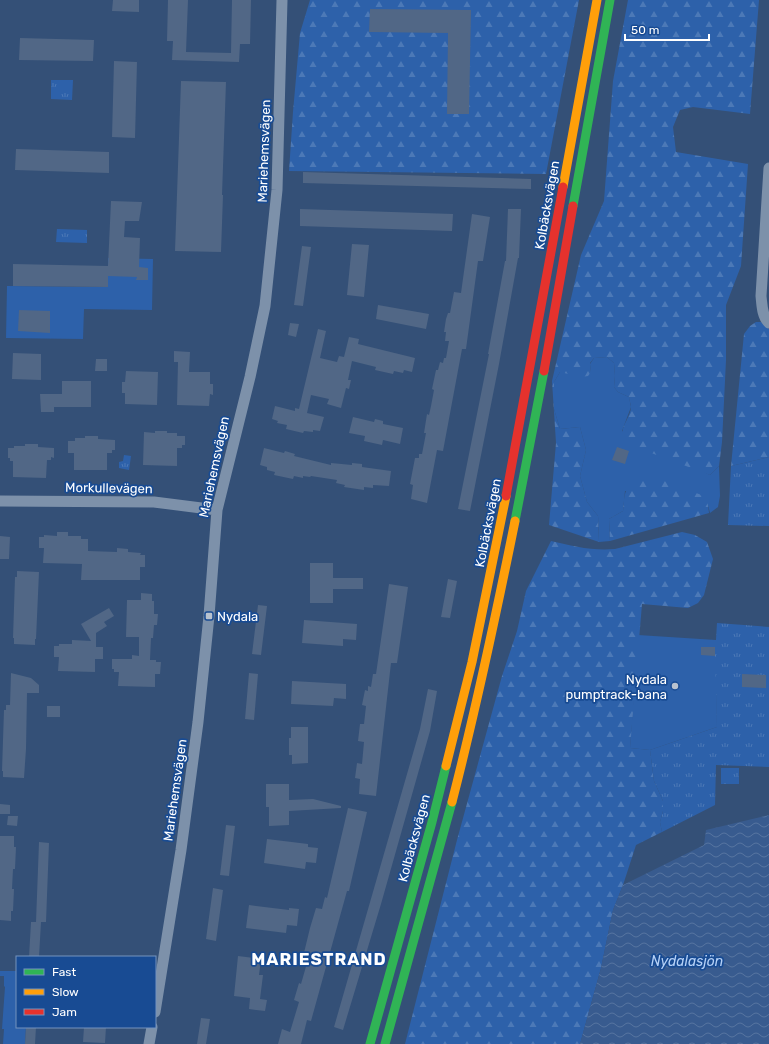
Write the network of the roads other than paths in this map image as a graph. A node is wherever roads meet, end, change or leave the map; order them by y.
1 (282, 0) edge
2 (597, 0) edge
3 (610, 0) edge
4 (769, 168) edge
5 (769, 323) edge
6 (0, 501) edge
7 (217, 510) junction
8 (156, 1006) edge
9 (152, 1028) edge
10 (150, 1044) edge
11 (370, 1044) edge
12 (385, 1044) edge

1 - 7 street, Mariehemsvägen
2 - 11 highway, Kolbäcksvägen
3 - 12 highway, Kolbäcksvägen
4 - 5 street
6 - 7 street, Morkullevägen
7 - 8 street, Mariehemsvägen
9 - 10 street

